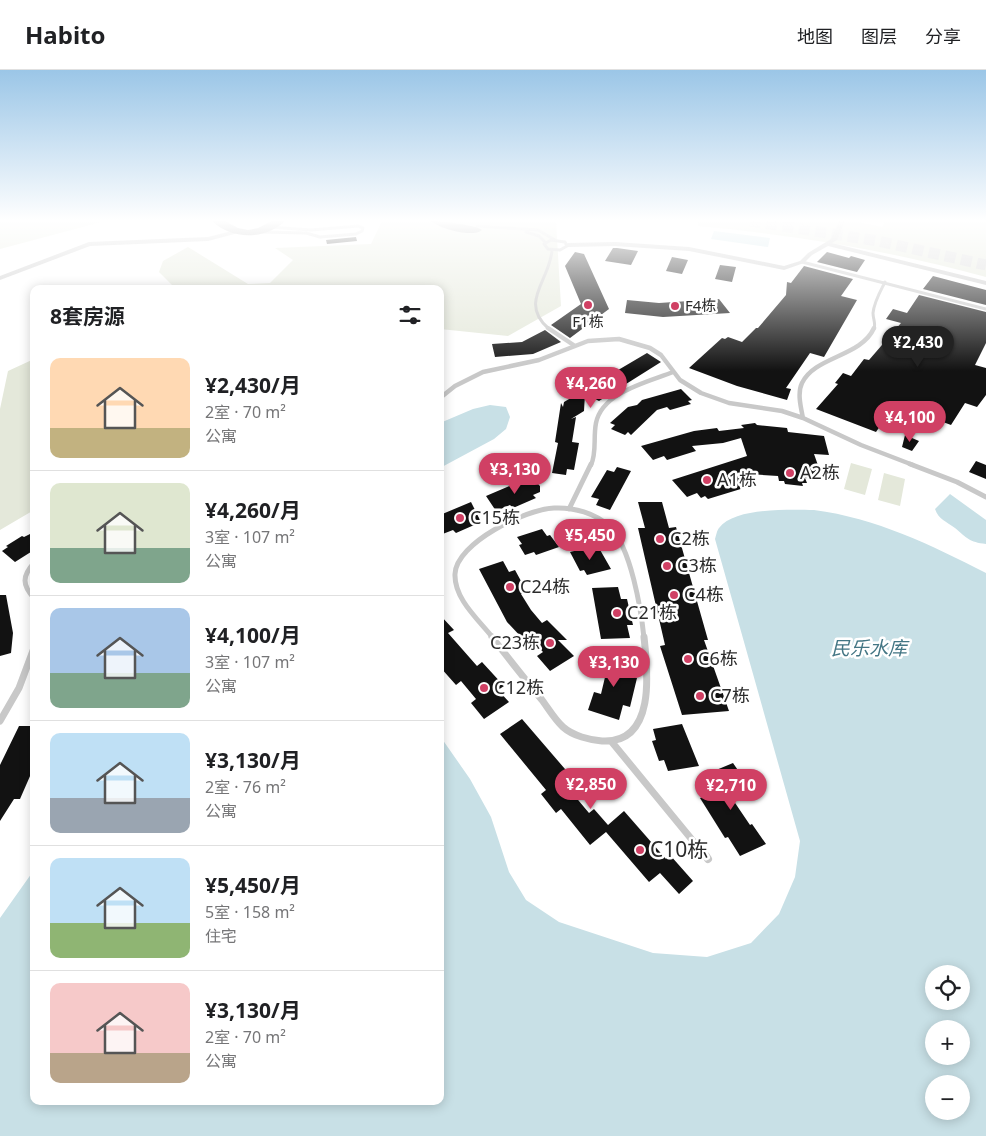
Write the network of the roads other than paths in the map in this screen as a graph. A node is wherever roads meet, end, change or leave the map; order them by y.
1 (19, 271) edge
2 (547, 271) edge
3 (838, 271) edge
4 (933, 271) edge
5 (0, 278) edge
6 (885, 282) junction
7 (986, 284) edge
8 (986, 309) edge
9 (575, 346) junction
10 (673, 372) junction
11 (444, 395) edge
12 (803, 418) junction
13 (986, 497) edge
14 (569, 509) junction
15 (30, 568) edge
16 (30, 593) edge
17 (30, 658) edge
18 (0, 721) edge
19 (611, 741) junction
20 (708, 859) dead end

1 - 5 street
2 - 9 lane
3 - 6 lane
4 - 7 street
6 - 8 lane
6 - 12 lane
9 - 10 lane
9 - 11 lane
10 - 12 lane
10 - 14 lane
12 - 13 lane
14 - 19 lane
14 - 19 lane
15 - 16 lane
17 - 18 lane
19 - 20 lane

